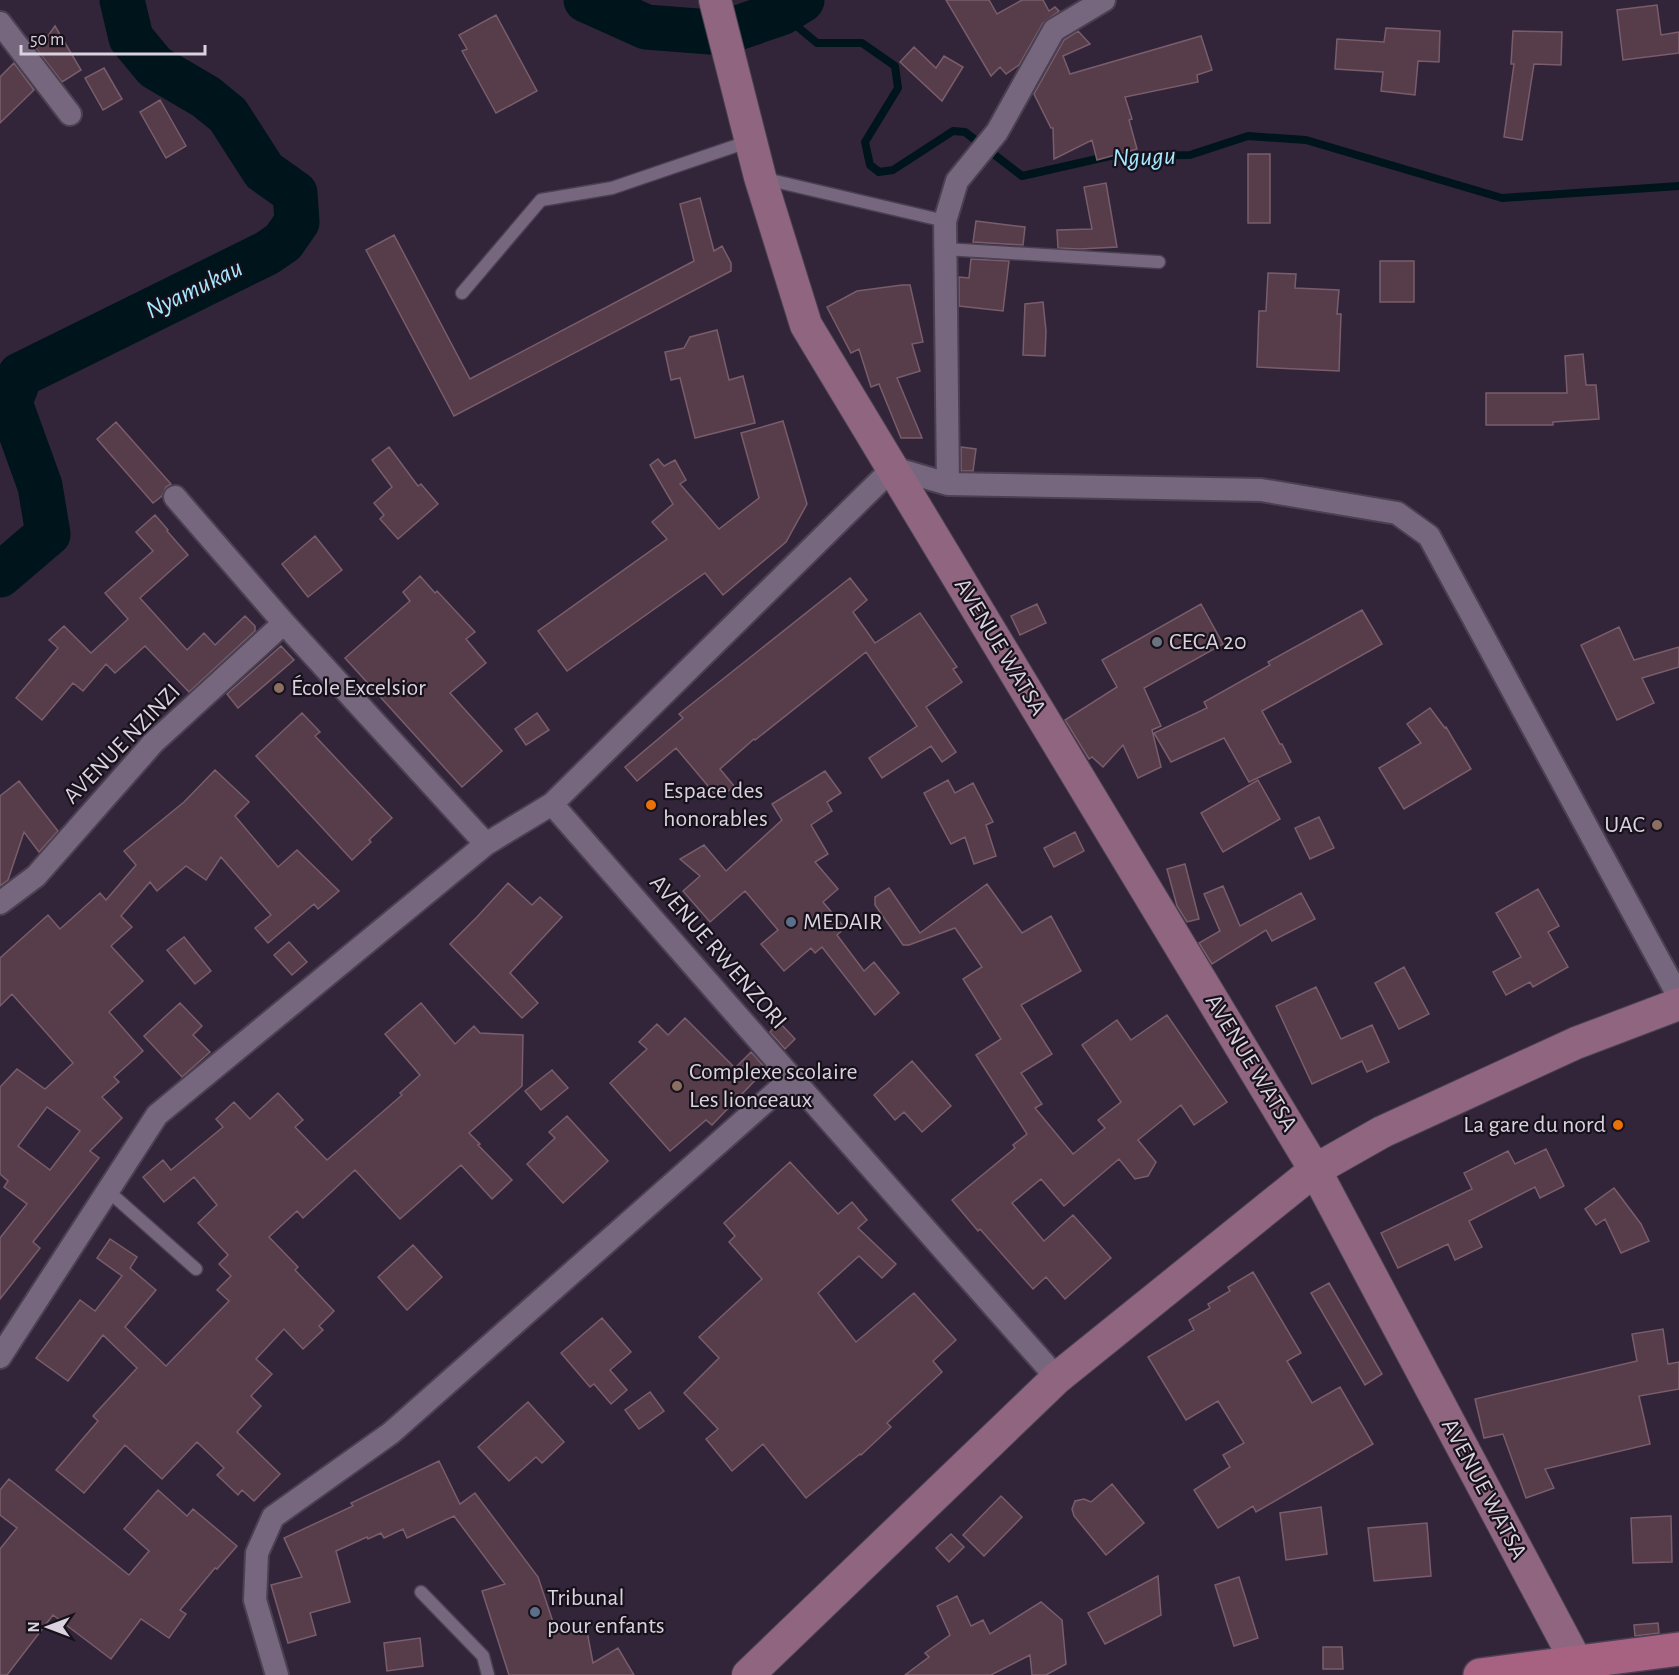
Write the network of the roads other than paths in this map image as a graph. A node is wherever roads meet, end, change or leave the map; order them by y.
1 (715, 0) edge
2 (1104, 0) edge
3 (0, 23) edge
4 (70, 114) dead end
5 (752, 141) junction
6 (760, 177) junction
7 (945, 221) junction
8 (945, 249) junction
9 (1159, 262) dead end
10 (462, 293) dead end
11 (893, 468) junction
12 (948, 484) junction
13 (175, 497) dead end
14 (284, 623) junction
15 (552, 804) junction
16 (486, 844) junction
17 (0, 903) edge
18 (1679, 997) edge
19 (1679, 1004) edge
20 (792, 1078) junction
21 (1315, 1170) junction
22 (107, 1190) junction
23 (196, 1269) dead end
24 (0, 1357) edge
25 (1058, 1378) junction
26 (421, 1592) dead end
27 (1679, 1649) edge
28 (1577, 1669) edge
29 (277, 1675) edge
30 (488, 1675) edge
31 (748, 1675) edge
32 (1480, 1675) edge

1 - 5 street, AVENUE WATSA
2 - 7 street
3 - 4 street
5 - 6 street, AVENUE WATSA
5 - 10 lane
6 - 7 lane
6 - 11 street, AVENUE WATSA
7 - 8 street
8 - 9 lane
8 - 12 street
11 - 12 street
11 - 15 street
11 - 21 street, AVENUE WATSA
12 - 18 street
13 - 14 street
14 - 16 street
14 - 17 street, AVENUE NZINZI
15 - 16 street
15 - 20 street, AVENUE RWENZORI
16 - 22 street
19 - 21 street
20 - 25 street, AVENUE RWENZORI
20 - 29 street
21 - 25 street
21 - 28 street, AVENUE WATSA
22 - 23 lane
22 - 24 street
25 - 31 street
26 - 30 lane
27 - 28 main road
28 - 32 main road

